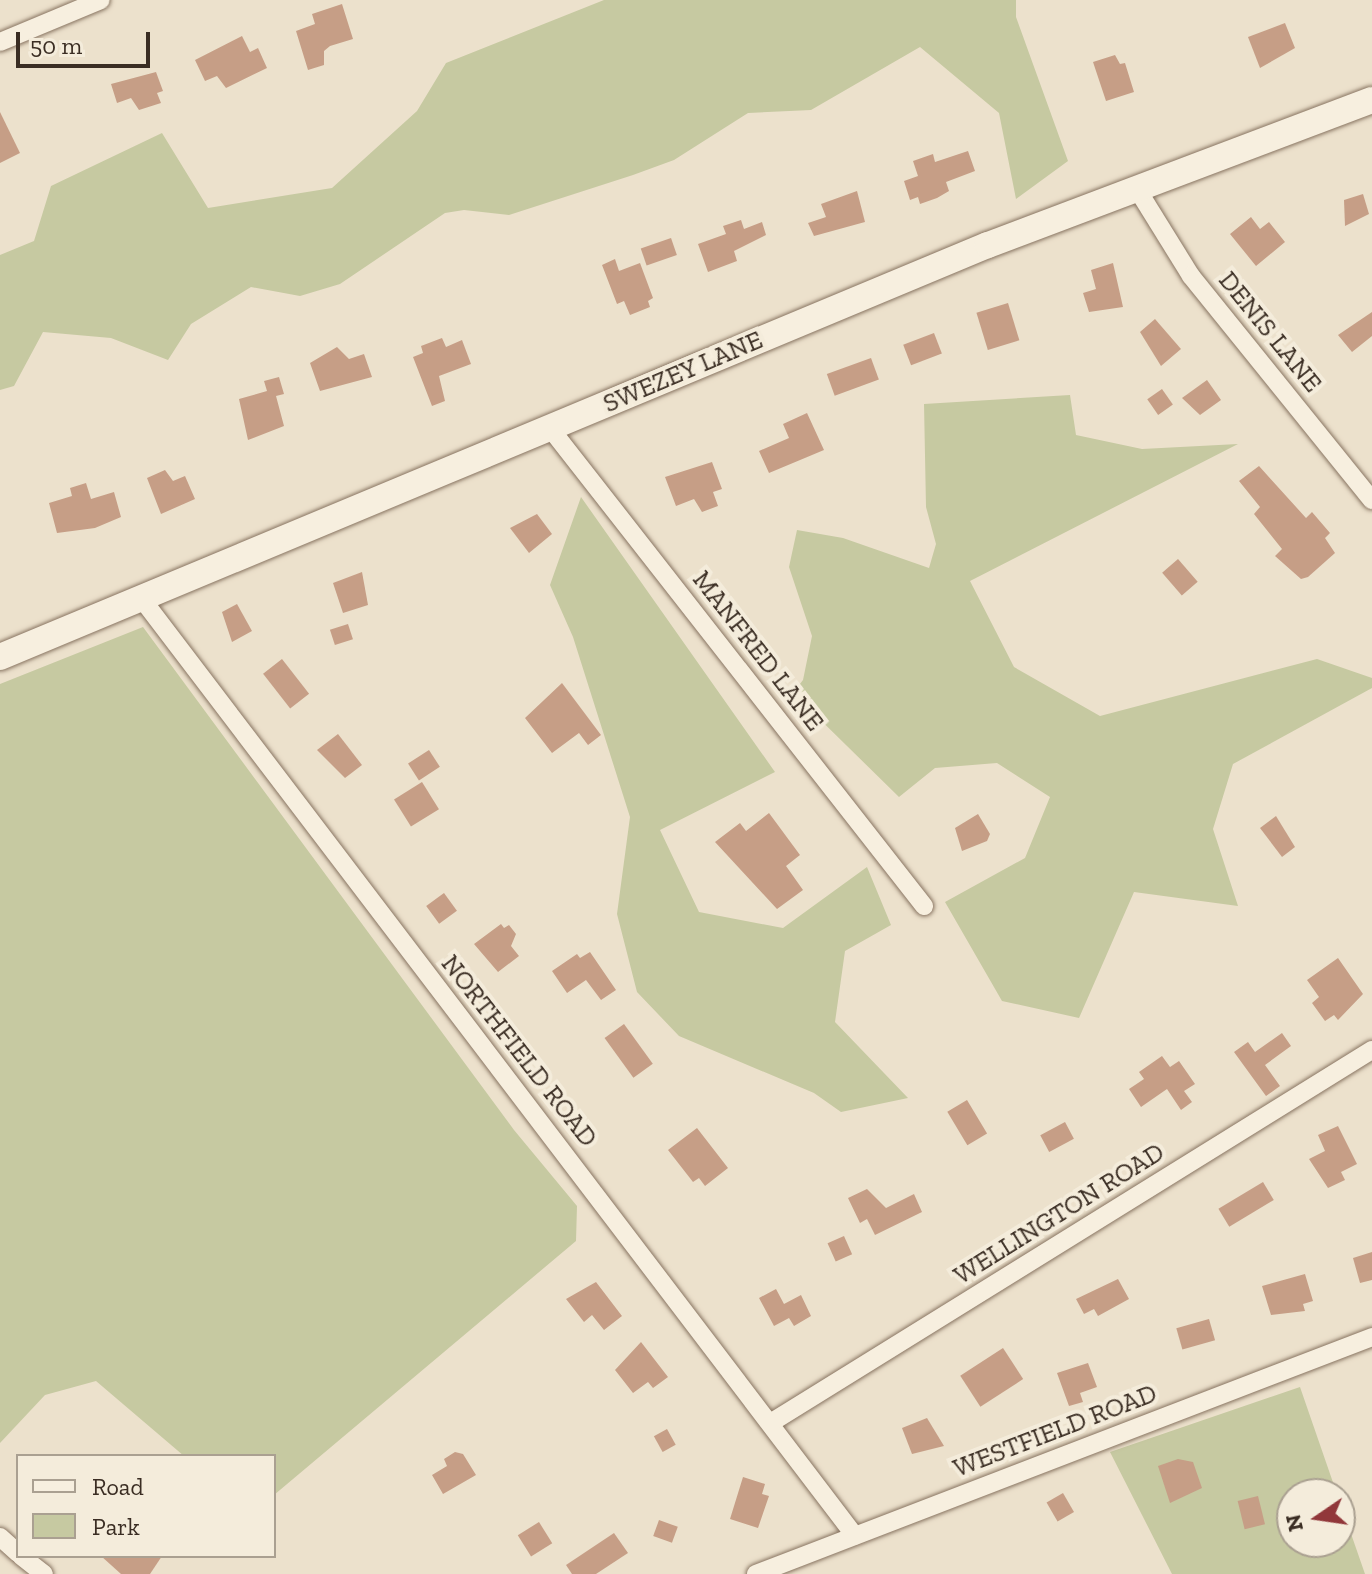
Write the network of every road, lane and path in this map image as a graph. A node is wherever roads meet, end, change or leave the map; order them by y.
1 (101, 0) edge
2 (0, 42) edge
3 (1372, 100) edge
4 (1137, 189) junction
5 (550, 428) junction
6 (1372, 500) edge
7 (142, 599) junction
8 (0, 657) edge
9 (924, 906) dead end
10 (1372, 1050) edge
11 (1372, 1337) edge
12 (772, 1422) junction
13 (855, 1536) junction
14 (0, 1537) edge
15 (16, 1551) edge
16 (24, 1558) edge
17 (44, 1574) edge
18 (756, 1574) edge

1 - 2 street
3 - 4 street, SWEZEY LANE
4 - 5 street, SWEZEY LANE
4 - 6 street, DENIS LANE
5 - 7 street, SWEZEY LANE
5 - 9 street, MANFRED LANE
7 - 8 street, SWEZEY LANE
7 - 12 street, NORTHFIELD ROAD
10 - 12 street, WELLINGTON ROAD
11 - 13 street, WESTFIELD ROAD
12 - 13 street, NORTHFIELD ROAD
13 - 18 street, WESTFIELD ROAD
14 - 15 street
16 - 17 street

